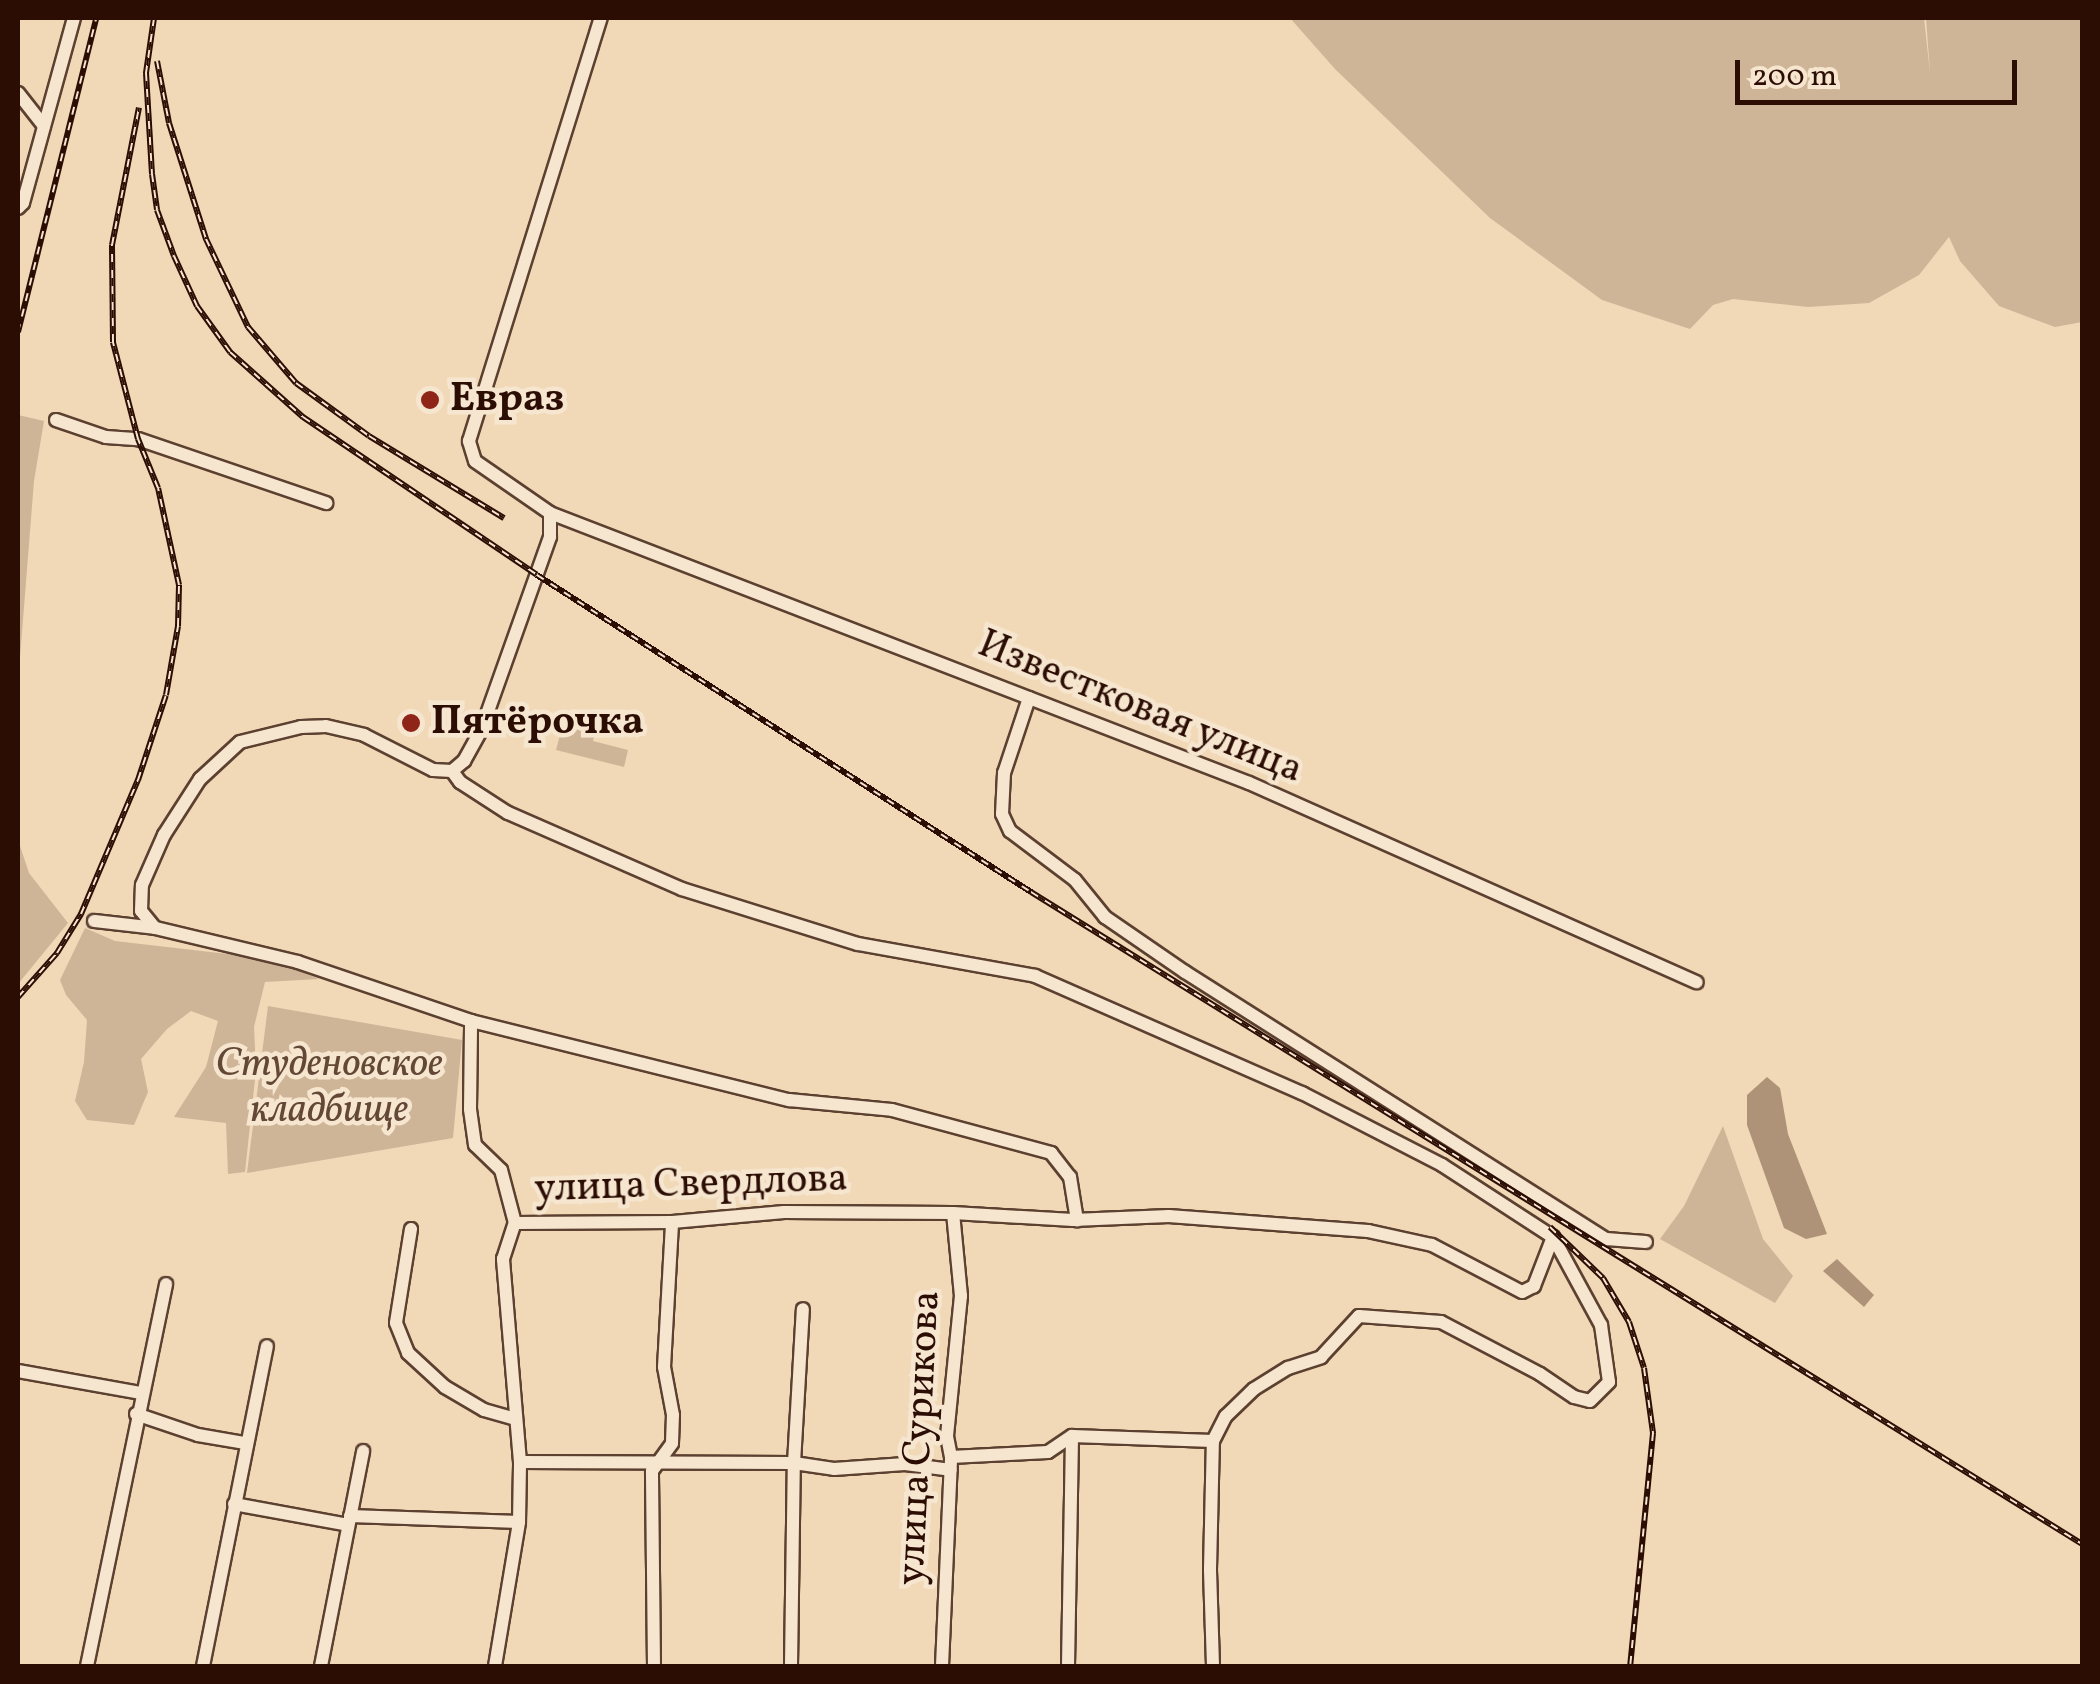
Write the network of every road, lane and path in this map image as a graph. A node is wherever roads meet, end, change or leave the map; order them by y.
1 (74, 18) edge
2 (601, 18) edge
3 (18, 93) edge
4 (44, 126) junction
5 (18, 208) edge
6 (56, 420) dead end
7 (326, 503) dead end
8 (550, 512) junction
9 (1030, 698) junction
10 (452, 771) junction
11 (94, 921) dead end
12 (155, 928) junction
13 (1697, 982) dead end
14 (471, 1021) junction
15 (953, 1212) junction
16 (1077, 1220) junction
17 (672, 1222) junction
18 (515, 1223) junction
19 (411, 1229) dead end
20 (1553, 1237) junction
21 (1646, 1242) dead end
22 (166, 1284) dead end
23 (804, 1309) dead end
24 (267, 1346) dead end
25 (18, 1370) edge
26 (140, 1393) junction
27 (136, 1414) junction
28 (516, 1418) junction
29 (1072, 1436) junction
30 (1213, 1441) junction
31 (246, 1443) junction
32 (363, 1451) dead end
33 (659, 1461) junction
34 (520, 1462) junction
35 (794, 1464) junction
36 (951, 1464) junction
37 (234, 1504) junction
38 (349, 1520) junction
39 (519, 1522) junction
40 (87, 1666) edge
41 (203, 1666) edge
42 (320, 1666) edge
43 (495, 1666) edge
44 (654, 1666) edge
45 (791, 1666) edge
46 (942, 1666) edge
47 (1068, 1666) edge
48 (1213, 1666) edge

1 - 4 street
2 - 8 street, Известковая улица
3 - 4 street
4 - 5 street
6 - 7 street
8 - 9 street, Известковая улица
8 - 10 street
9 - 13 street, Известковая улица
9 - 21 street
10 - 12 street
10 - 20 street
11 - 12 street, улица Свердлова
12 - 14 street, улица Свердлова
14 - 16 street, улица Свердлова
14 - 18 street
15 - 16 street, улица Свердлова
15 - 17 street, улица Свердлова
15 - 36 street, улица Сурикова
16 - 20 street, улица Свердлова
17 - 18 street, улица Свердлова
17 - 33 street
18 - 28 street, улица Свердлова
19 - 28 street
20 - 30 street
22 - 26 street
23 - 35 street
24 - 31 street
25 - 26 street
26 - 27 street
27 - 31 street
27 - 40 street
28 - 34 street, улица Свердлова
29 - 30 street
29 - 36 street
29 - 47 street
30 - 48 street
31 - 37 street
32 - 38 street
33 - 34 street
33 - 35 street
33 - 44 street
34 - 39 street, улица Свердлова
35 - 36 street
35 - 45 street
36 - 46 street, улица Сурикова
37 - 38 street
37 - 41 street
38 - 39 street
38 - 42 street
39 - 43 street, улица Свердлова

